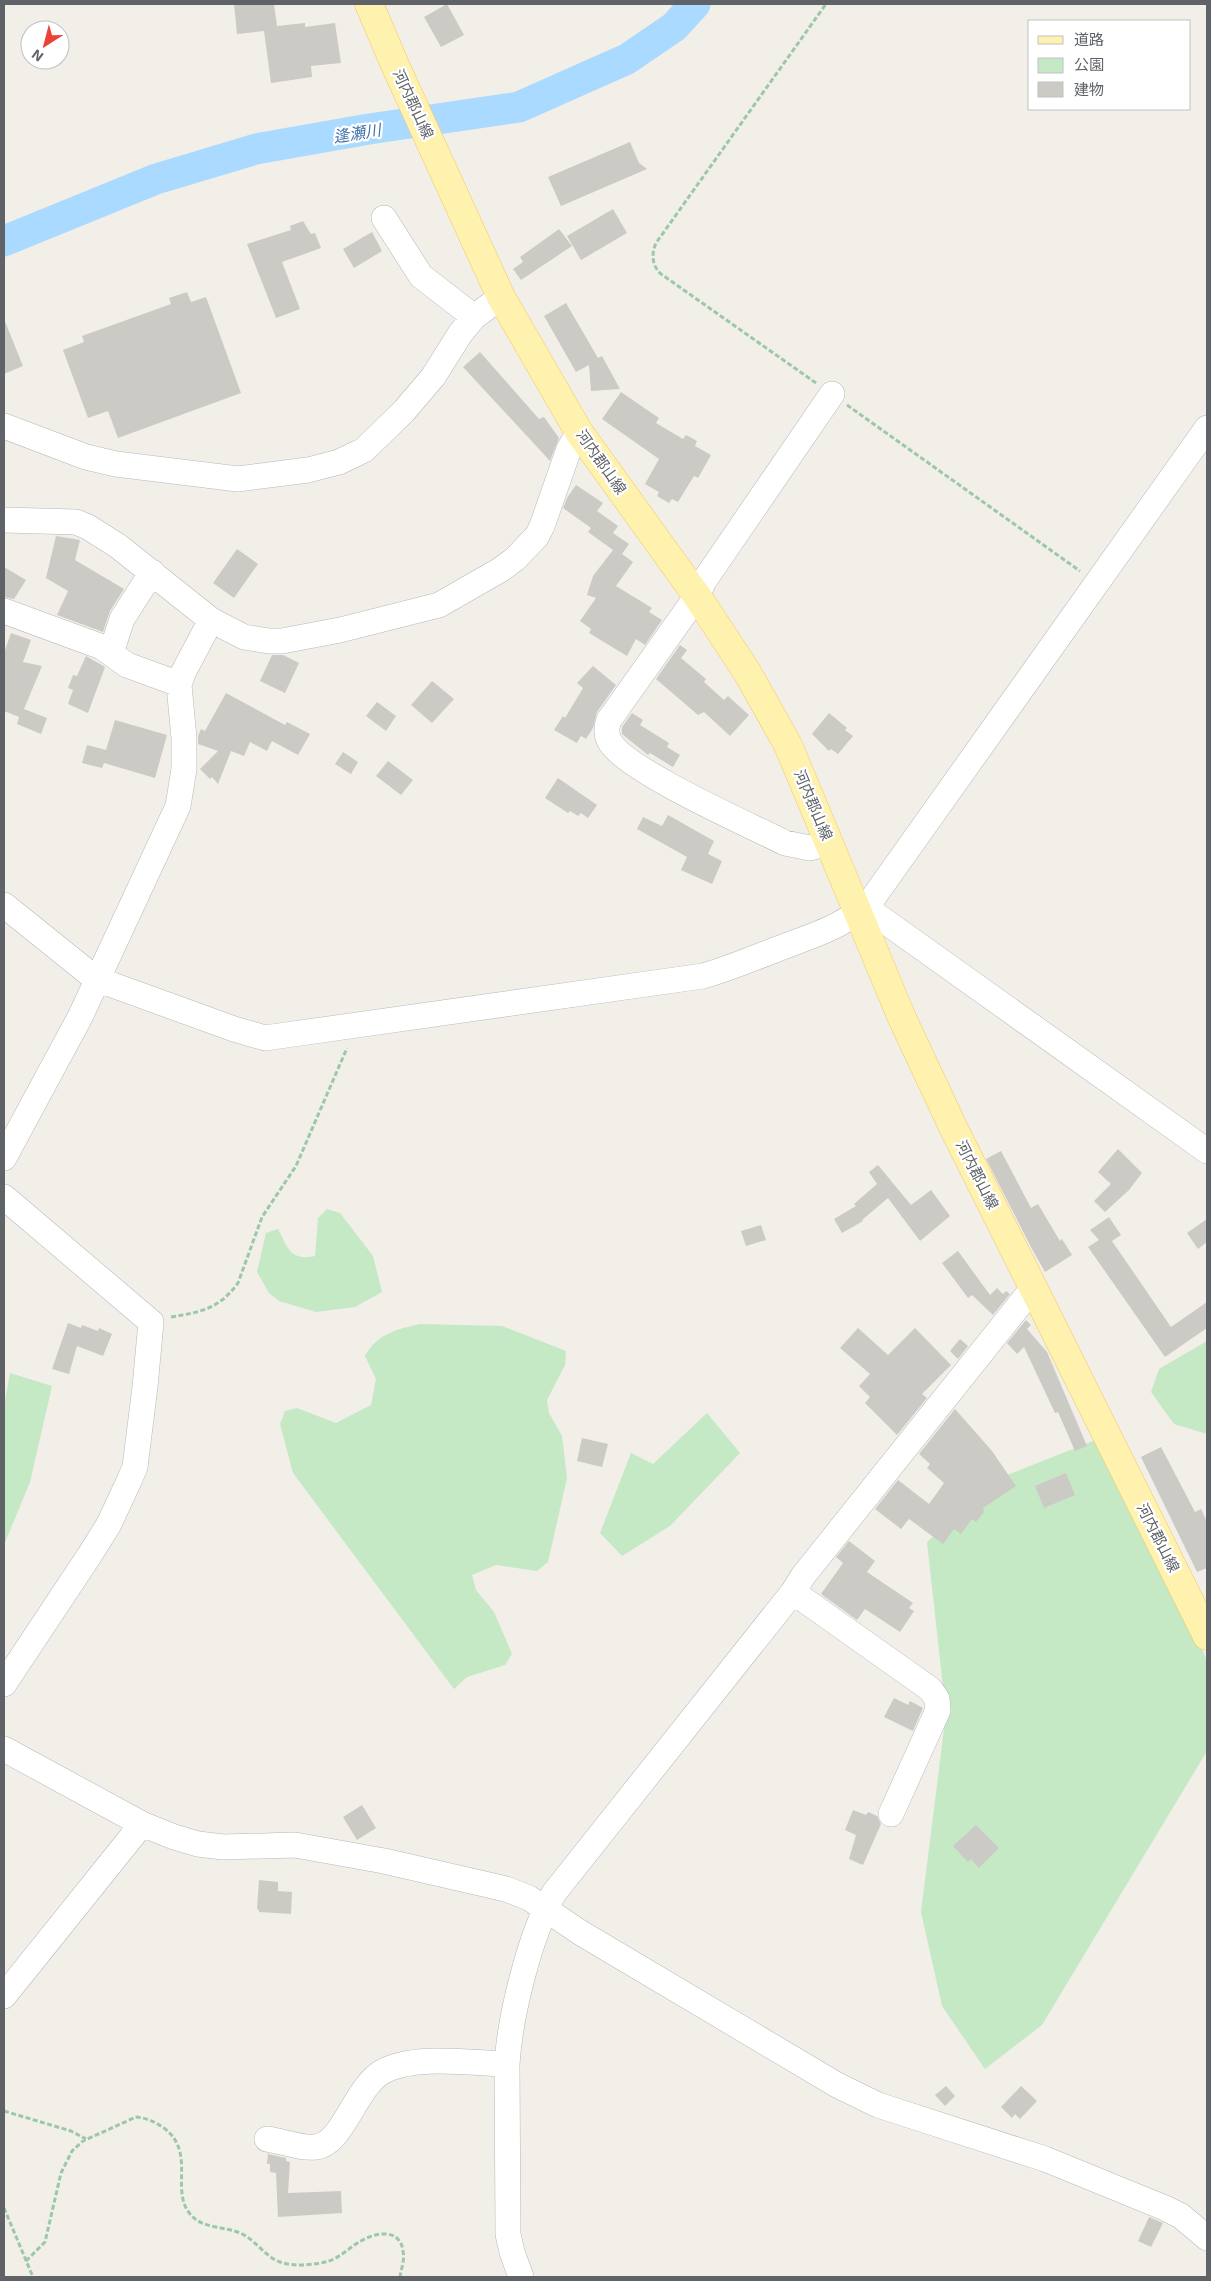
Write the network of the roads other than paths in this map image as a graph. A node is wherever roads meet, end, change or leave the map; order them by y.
1 (369, 4) edge
2 (384, 218) dead end
3 (500, 297) junction
4 (474, 317) junction
5 (832, 394) road end
6 (4, 426) edge
7 (1207, 428) edge
8 (579, 432) junction
9 (4, 520) edge
10 (152, 572) junction
11 (696, 596) junction
12 (4, 611) edge
13 (211, 620) junction
14 (111, 652) junction
15 (179, 684) junction
16 (829, 843) junction
17 (4, 905) edge
18 (861, 910) junction
19 (96, 979) junction
20 (1207, 1151) edge
21 (4, 1158) edge
22 (4, 1197) edge
23 (1033, 1288) junction
24 (793, 1592) junction
25 (1207, 1636) edge
26 (4, 1684) edge
27 (4, 1749) edge
28 (891, 1814) dead end
29 (142, 1824) junction
30 (545, 1908) junction
31 (4, 1996) edge
32 (507, 2064) junction
33 (267, 2138) dead end
34 (1207, 2238) edge
35 (521, 2277) edge

1 - 3 main road, 河内郡山線
2 - 4 street
3 - 4 street
3 - 8 main road, 河内郡山線
4 - 6 street
5 - 11 street
7 - 18 street
8 - 11 main road, 河内郡山線
8 - 13 street
9 - 10 street
10 - 13 street
10 - 14 street
11 - 16 main road, 河内郡山線
11 - 16 street
12 - 14 street
13 - 15 street
14 - 15 street
15 - 19 street
16 - 18 main road, 河内郡山線
17 - 19 street
18 - 19 street
18 - 20 street
18 - 23 main road, 河内郡山線
19 - 21 street
22 - 26 street
23 - 24 street
23 - 25 main road, 河内郡山線
24 - 28 street
24 - 30 street
27 - 29 street
29 - 30 street
29 - 31 street
30 - 32 street
30 - 34 street
32 - 33 street
32 - 35 street

